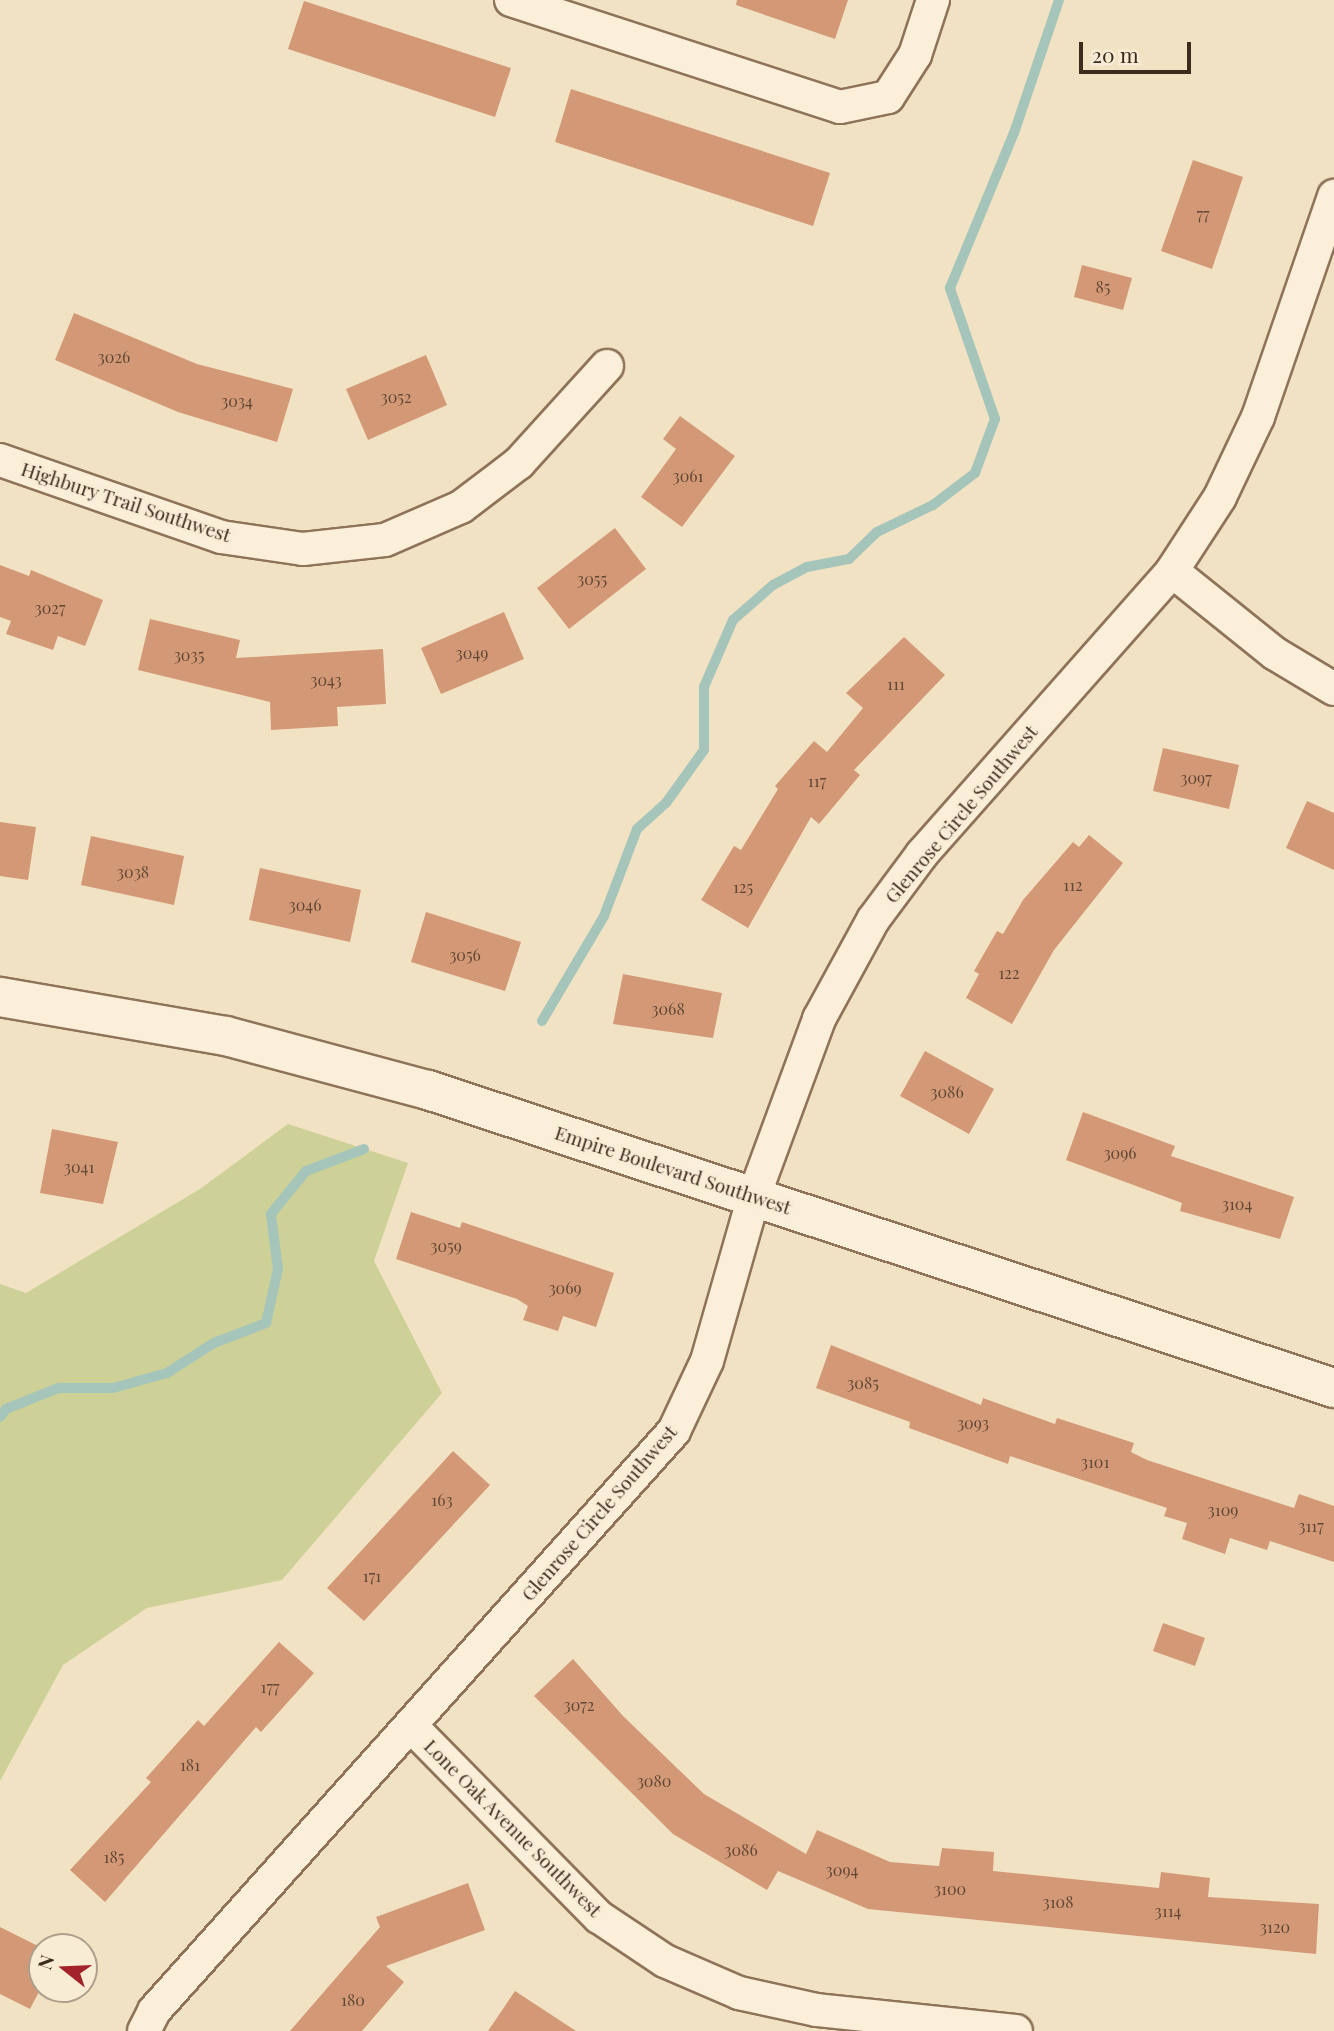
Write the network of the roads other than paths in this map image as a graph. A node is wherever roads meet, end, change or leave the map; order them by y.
1 (511, 0) edge
2 (933, 0) edge
3 (1334, 196) edge
4 (607, 366) dead end
5 (0, 460) edge
6 (1172, 571) junction
7 (1334, 690) edge
8 (0, 997) edge
9 (754, 1196) junction
10 (1334, 1388) edge
11 (411, 1726) junction
12 (144, 2031) edge
13 (1016, 2031) edge

1 - 2 street
3 - 6 street, Glenrose Circle Southwest
4 - 5 street, Highbury Trail Southwest
6 - 7 street
6 - 9 street, Glenrose Circle Southwest
8 - 9 street, Empire Boulevard Southwest
9 - 10 street, Empire Boulevard Southwest
9 - 11 street, Glenrose Circle Southwest
11 - 12 street, Glenrose Circle Southwest
11 - 13 street, Lone Oak Avenue Southwest

